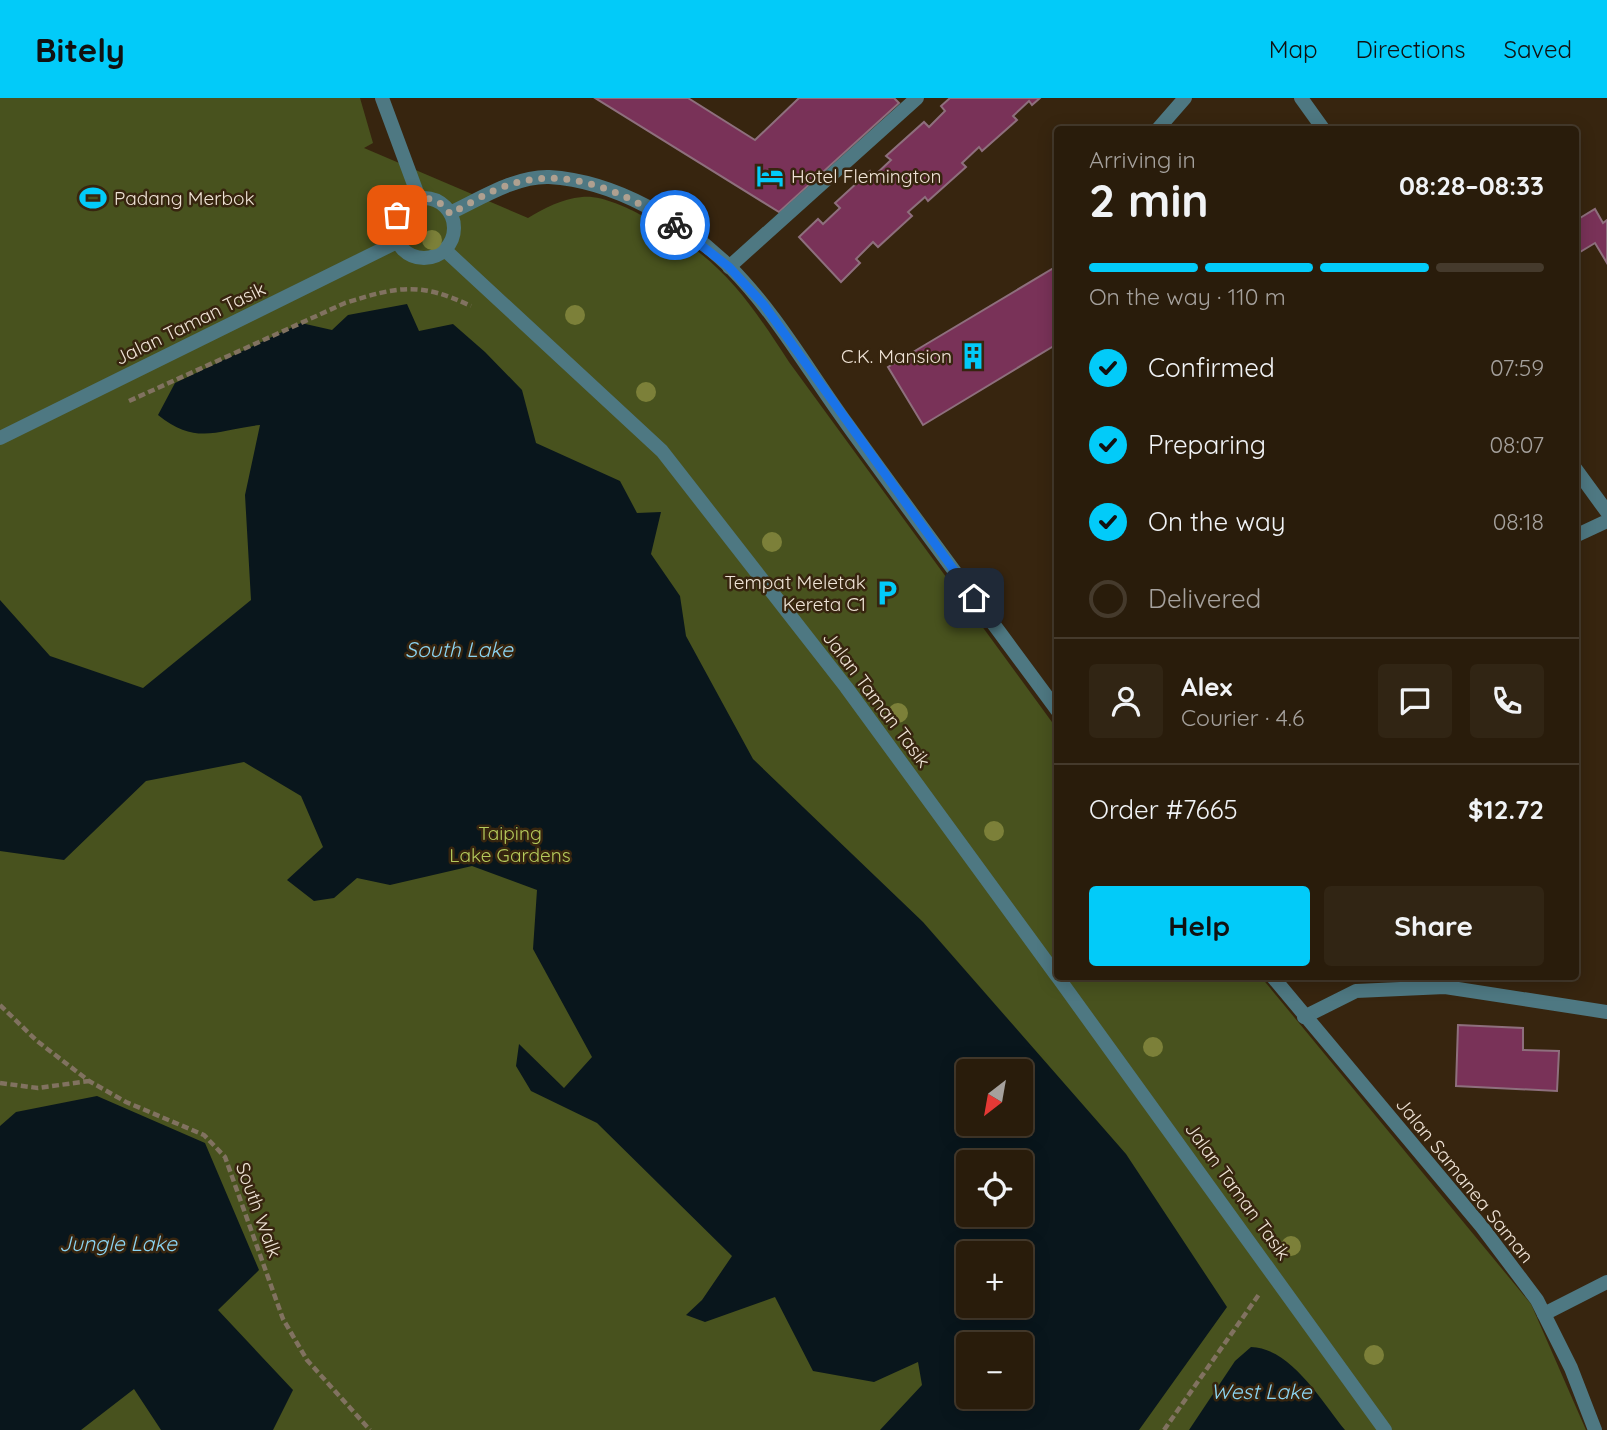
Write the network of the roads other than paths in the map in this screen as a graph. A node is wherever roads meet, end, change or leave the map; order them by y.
1 (382, 98) edge
2 (917, 98) edge
3 (1185, 98) edge
4 (1300, 98) edge
5 (1160, 126) edge
6 (1321, 126) edge
7 (419, 198) junction
8 (450, 214) junction
9 (397, 242) junction
10 (445, 250) junction
11 (729, 267) junction
12 (0, 438) edge
13 (1579, 474) edge
14 (1607, 512) edge
15 (1607, 521) edge
16 (1579, 534) edge
17 (1054, 706) edge
18 (1054, 972) edge
19 (1060, 980) edge
20 (1275, 980) edge
21 (1607, 1012) edge
22 (1304, 1017) junction
23 (1607, 1282) edge
24 (1544, 1314) junction
25 (1385, 1430) edge
26 (1595, 1430) edge

1 - 7 street
2 - 11 street
3 - 5 street
4 - 6 street
7 - 8 street
7 - 9 street
8 - 10 street
8 - 11 street
9 - 10 street
9 - 12 street, Jalan Taman Tasik
10 - 18 street, Jalan Taman Tasik
11 - 17 street
13 - 14 street
15 - 16 street
19 - 25 street, Jalan Taman Tasik
20 - 22 street, Jalan Samanea Saman
21 - 22 street
22 - 24 street, Jalan Samanea Saman
23 - 24 street
24 - 26 street, Jalan Samanea Saman

